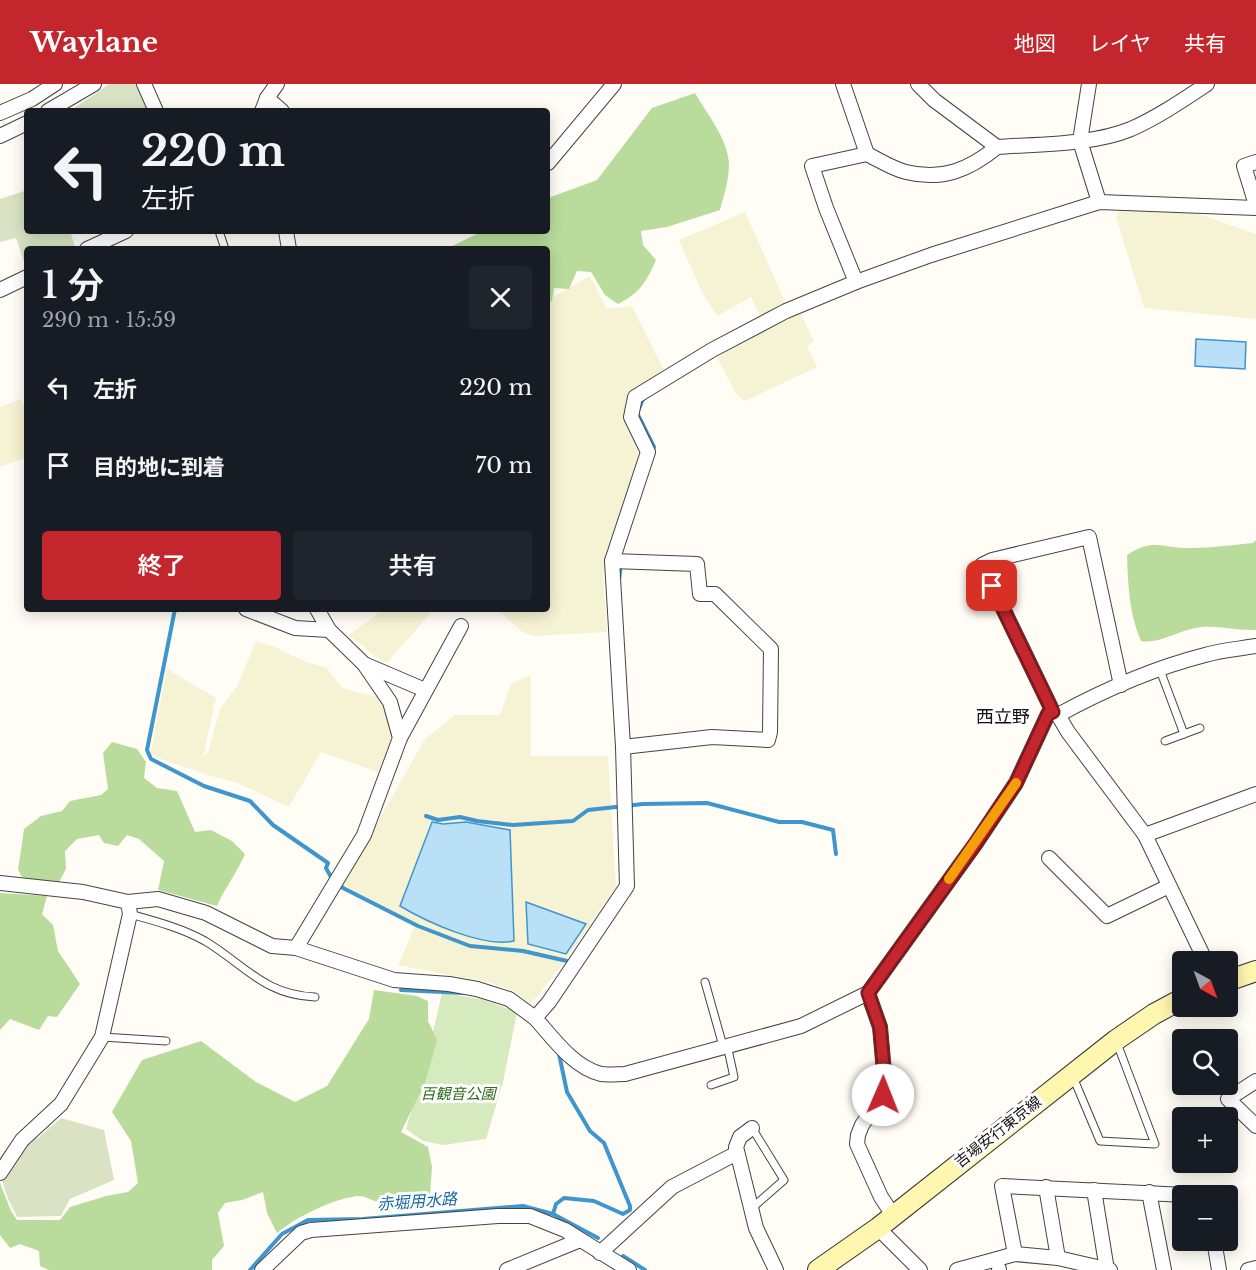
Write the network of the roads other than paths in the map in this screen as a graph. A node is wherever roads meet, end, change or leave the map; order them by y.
1 (55, 84) edge
2 (94, 84) edge
3 (144, 84) edge
4 (277, 84) edge
5 (614, 84) edge
6 (843, 84) edge
7 (918, 84) edge
8 (1089, 84) edge
9 (1207, 84) edge
10 (264, 107) edge
11 (53, 108) edge
12 (155, 108) edge
13 (0, 113) edge
14 (24, 124) edge
15 (0, 136) edge
16 (1080, 141) junction
17 (997, 147) junction
18 (867, 154) junction
19 (550, 161) edge
20 (1256, 162) edge
21 (1099, 202) junction
22 (1256, 206) edge
23 (120, 234) edge
24 (94, 246) edge
25 (24, 278) edge
26 (856, 282) junction
27 (0, 290) edge
28 (612, 561) junction
29 (254, 612) edge
30 (319, 612) edge
31 (461, 626) dead end
32 (328, 630) junction
33 (1256, 646) edge
34 (364, 664) junction
35 (1160, 670) junction
36 (1121, 685) junction
37 (426, 690) junction
38 (1055, 714) junction
39 (1200, 728) dead end
40 (1184, 734) junction
41 (400, 738) junction
42 (1165, 741) dead end
43 (623, 747) junction
44 (1256, 794) edge
45 (1145, 835) junction
46 (1049, 858) dead end
47 (0, 883) edge
48 (1170, 886) junction
49 (129, 908) junction
50 (296, 948) junction
51 (1201, 951) edge
52 (1256, 971) edge
53 (1238, 977) edge
54 (705, 982) dead end
55 (868, 993) junction
56 (315, 997) dead end
57 (1172, 1004) edge
58 (535, 1018) junction
59 (102, 1037) junction
60 (1116, 1040) junction
61 (166, 1041) dead end
62 (725, 1046) junction
63 (1071, 1075) junction
64 (1256, 1082) edge
65 (711, 1085) dead end
66 (1256, 1126) edge
67 (752, 1128) joint
68 (737, 1153) junction
69 (0, 1173) edge
70 (1046, 1187) junction
71 (1094, 1190) junction
72 (1149, 1192) junction
73 (1172, 1194) edge
74 (752, 1208) junction
75 (885, 1221) junction
76 (580, 1240) junction
77 (1216, 1251) edge
78 (600, 1253) junction
79 (1015, 1254) junction
80 (1058, 1258) junction
81 (997, 1267) edge
82 (1084, 1267) edge
83 (1256, 1268) edge
84 (262, 1270) edge
85 (507, 1270) edge
86 (629, 1270) edge
87 (776, 1270) edge
88 (818, 1270) edge
89 (920, 1270) edge
90 (957, 1270) edge
91 (1108, 1270) edge
92 (1164, 1270) edge
93 (1220, 1270) edge
94 (1248, 1270) edge

1 - 13 street
2 - 11 street
3 - 12 street
4 - 10 street
5 - 19 street
6 - 18 street
7 - 17 street
8 - 16 street
9 - 16 street
14 - 15 street
16 - 17 street
16 - 21 street
17 - 18 street
18 - 26 street
20 - 22 street
21 - 22 street
21 - 26 street
23 - 24 street
25 - 27 street
26 - 28 street
28 - 43 street
28 - 43 street
29 - 32 street
30 - 32 street
31 - 37 street
32 - 34 street
33 - 35 street
34 - 37 street
34 - 41 street
35 - 36 street
35 - 40 lane
36 - 38 street
36 - 38 street
37 - 41 street
38 - 45 street
38 - 55 street
39 - 40 lane
40 - 42 lane
41 - 50 street
43 - 58 street
44 - 45 street
45 - 48 street
46 - 48 street
47 - 49 street
48 - 51 street
49 - 50 street
49 - 56 lane
49 - 59 street
50 - 58 street
52 - 53 main road
54 - 62 lane
55 - 62 street
55 - 75 street
57 - 60 main road, 吉場安行東京線
58 - 62 street
59 - 61 lane
59 - 69 street
60 - 63 main road, 吉場安行東京線
60 - 63 lane
62 - 65 lane
63 - 75 main road, 吉場安行東京線
64 - 66 street
67 - 68 street
67 - 74 lane
68 - 74 street
68 - 78 street
70 - 71 street
70 - 79 street
70 - 80 street
71 - 72 street
71 - 91 street
72 - 73 street
72 - 92 street
74 - 87 street
75 - 88 main road, 吉場安行東京線
75 - 89 street
76 - 78 street
76 - 84 street
76 - 85 street
77 - 93 street
78 - 86 street
79 - 80 street
79 - 81 street
80 - 82 street
81 - 90 street
82 - 91 street
83 - 94 street

